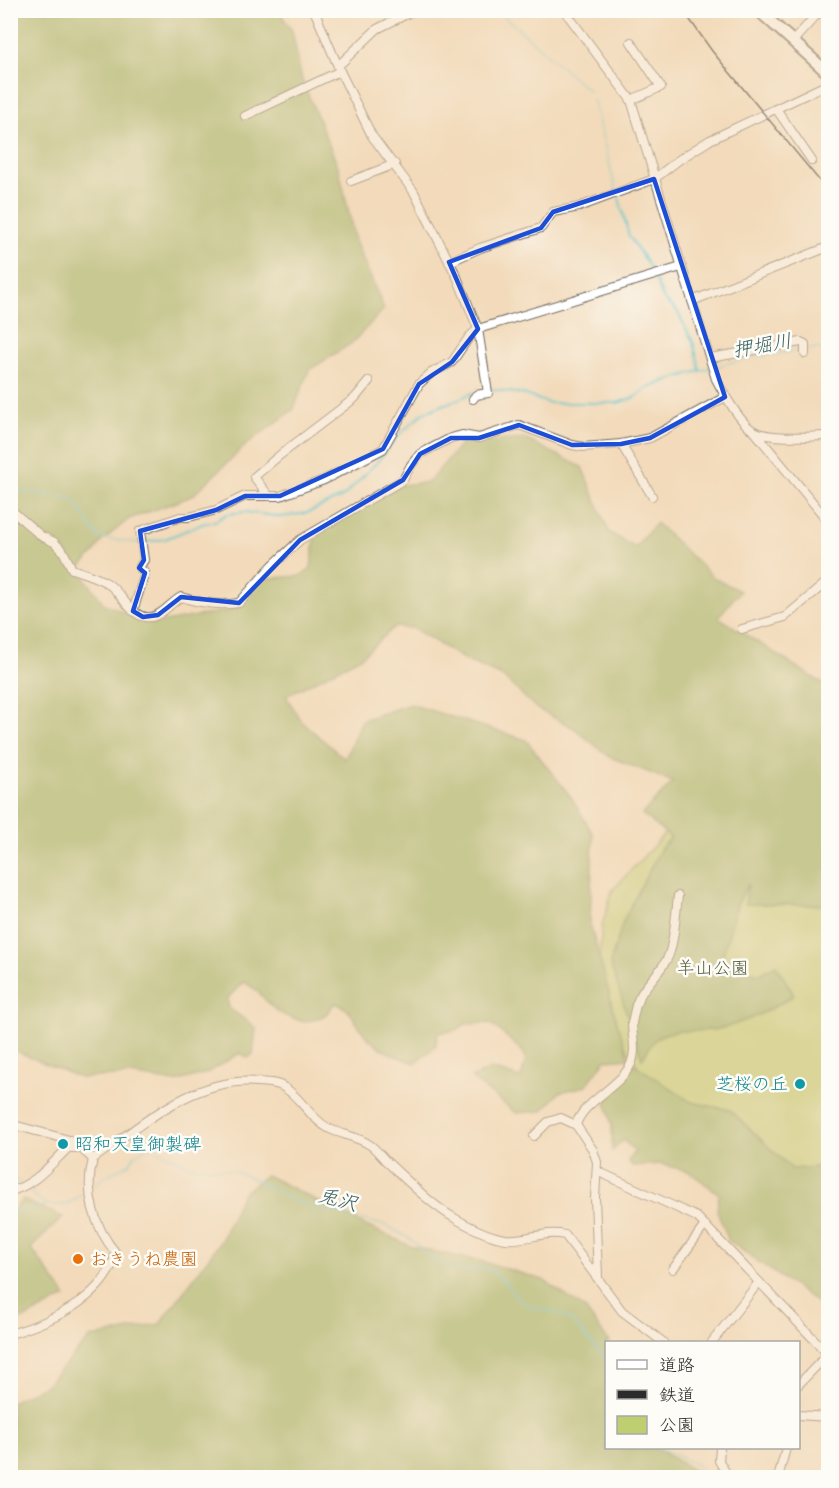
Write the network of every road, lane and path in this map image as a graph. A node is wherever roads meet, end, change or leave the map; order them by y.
1 (314, 10) edge
2 (416, 10) edge
3 (564, 10) edge
4 (758, 10) edge
5 (821, 10) edge
6 (793, 41) junction
7 (631, 42) dead end
8 (339, 68) junction
9 (828, 73) edge
10 (828, 84) edge
11 (631, 100) junction
12 (777, 110) junction
13 (245, 116) dead end
14 (812, 161) dead end
15 (395, 164) junction
16 (654, 179) junction
17 (351, 181) dead end
18 (828, 247) edge
19 (449, 262) junction
20 (681, 267) junction
21 (692, 301) junction
22 (478, 329) junction
23 (805, 351) dead end
24 (710, 358) junction
25 (369, 381) dead end
26 (725, 397) junction
27 (473, 399) dead end
28 (754, 431) junction
29 (828, 435) edge
30 (621, 444) junction
31 (269, 496) junction
32 (652, 496) dead end
33 (10, 509) edge
34 (828, 520) edge
35 (828, 581) edge
36 (133, 611) junction
37 (742, 629) dead end
38 (678, 896) dead end
39 (10, 1124) edge
40 (576, 1125) junction
41 (534, 1136) dead end
42 (82, 1148) junction
43 (93, 1159) junction
44 (597, 1171) junction
45 (10, 1191) edge
46 (705, 1225) junction
47 (673, 1269) dead end
48 (598, 1278) junction
49 (759, 1282) junction
50 (10, 1334) edge
51 (662, 1341) edge
52 (713, 1341) edge
53 (828, 1354) edge
54 (800, 1384) edge
55 (800, 1415) edge
56 (828, 1417) edge
57 (720, 1449) edge
58 (786, 1449) edge
59 (729, 1478) edge
60 (778, 1478) edge

1 - 8 street
2 - 8 street
3 - 11 street
4 - 6 street
5 - 6 street
6 - 9 street
7 - 11 street
8 - 13 street
8 - 15 street
10 - 12 street
11 - 16 street
12 - 14 street
12 - 16 street
15 - 17 street
15 - 19 street
16 - 19 street
16 - 20 street
18 - 21 street
19 - 22 street
20 - 21 street
20 - 22 street
21 - 24 street
22 - 27 street
22 - 31 street
23 - 24 street
24 - 26 street
25 - 31 street
26 - 28 street
26 - 30 street
28 - 29 street
28 - 34 street
30 - 32 street
30 - 36 street
31 - 36 street
33 - 36 street
35 - 37 street
38 - 40 street
39 - 42 street
40 - 41 street
40 - 44 street
42 - 43 street
42 - 45 street
43 - 48 street
43 - 50 street
44 - 46 street
44 - 48 street
46 - 47 street
46 - 49 street
48 - 51 street
49 - 52 street
49 - 53 street
53 - 54 street
55 - 56 street
57 - 59 street
58 - 60 street

